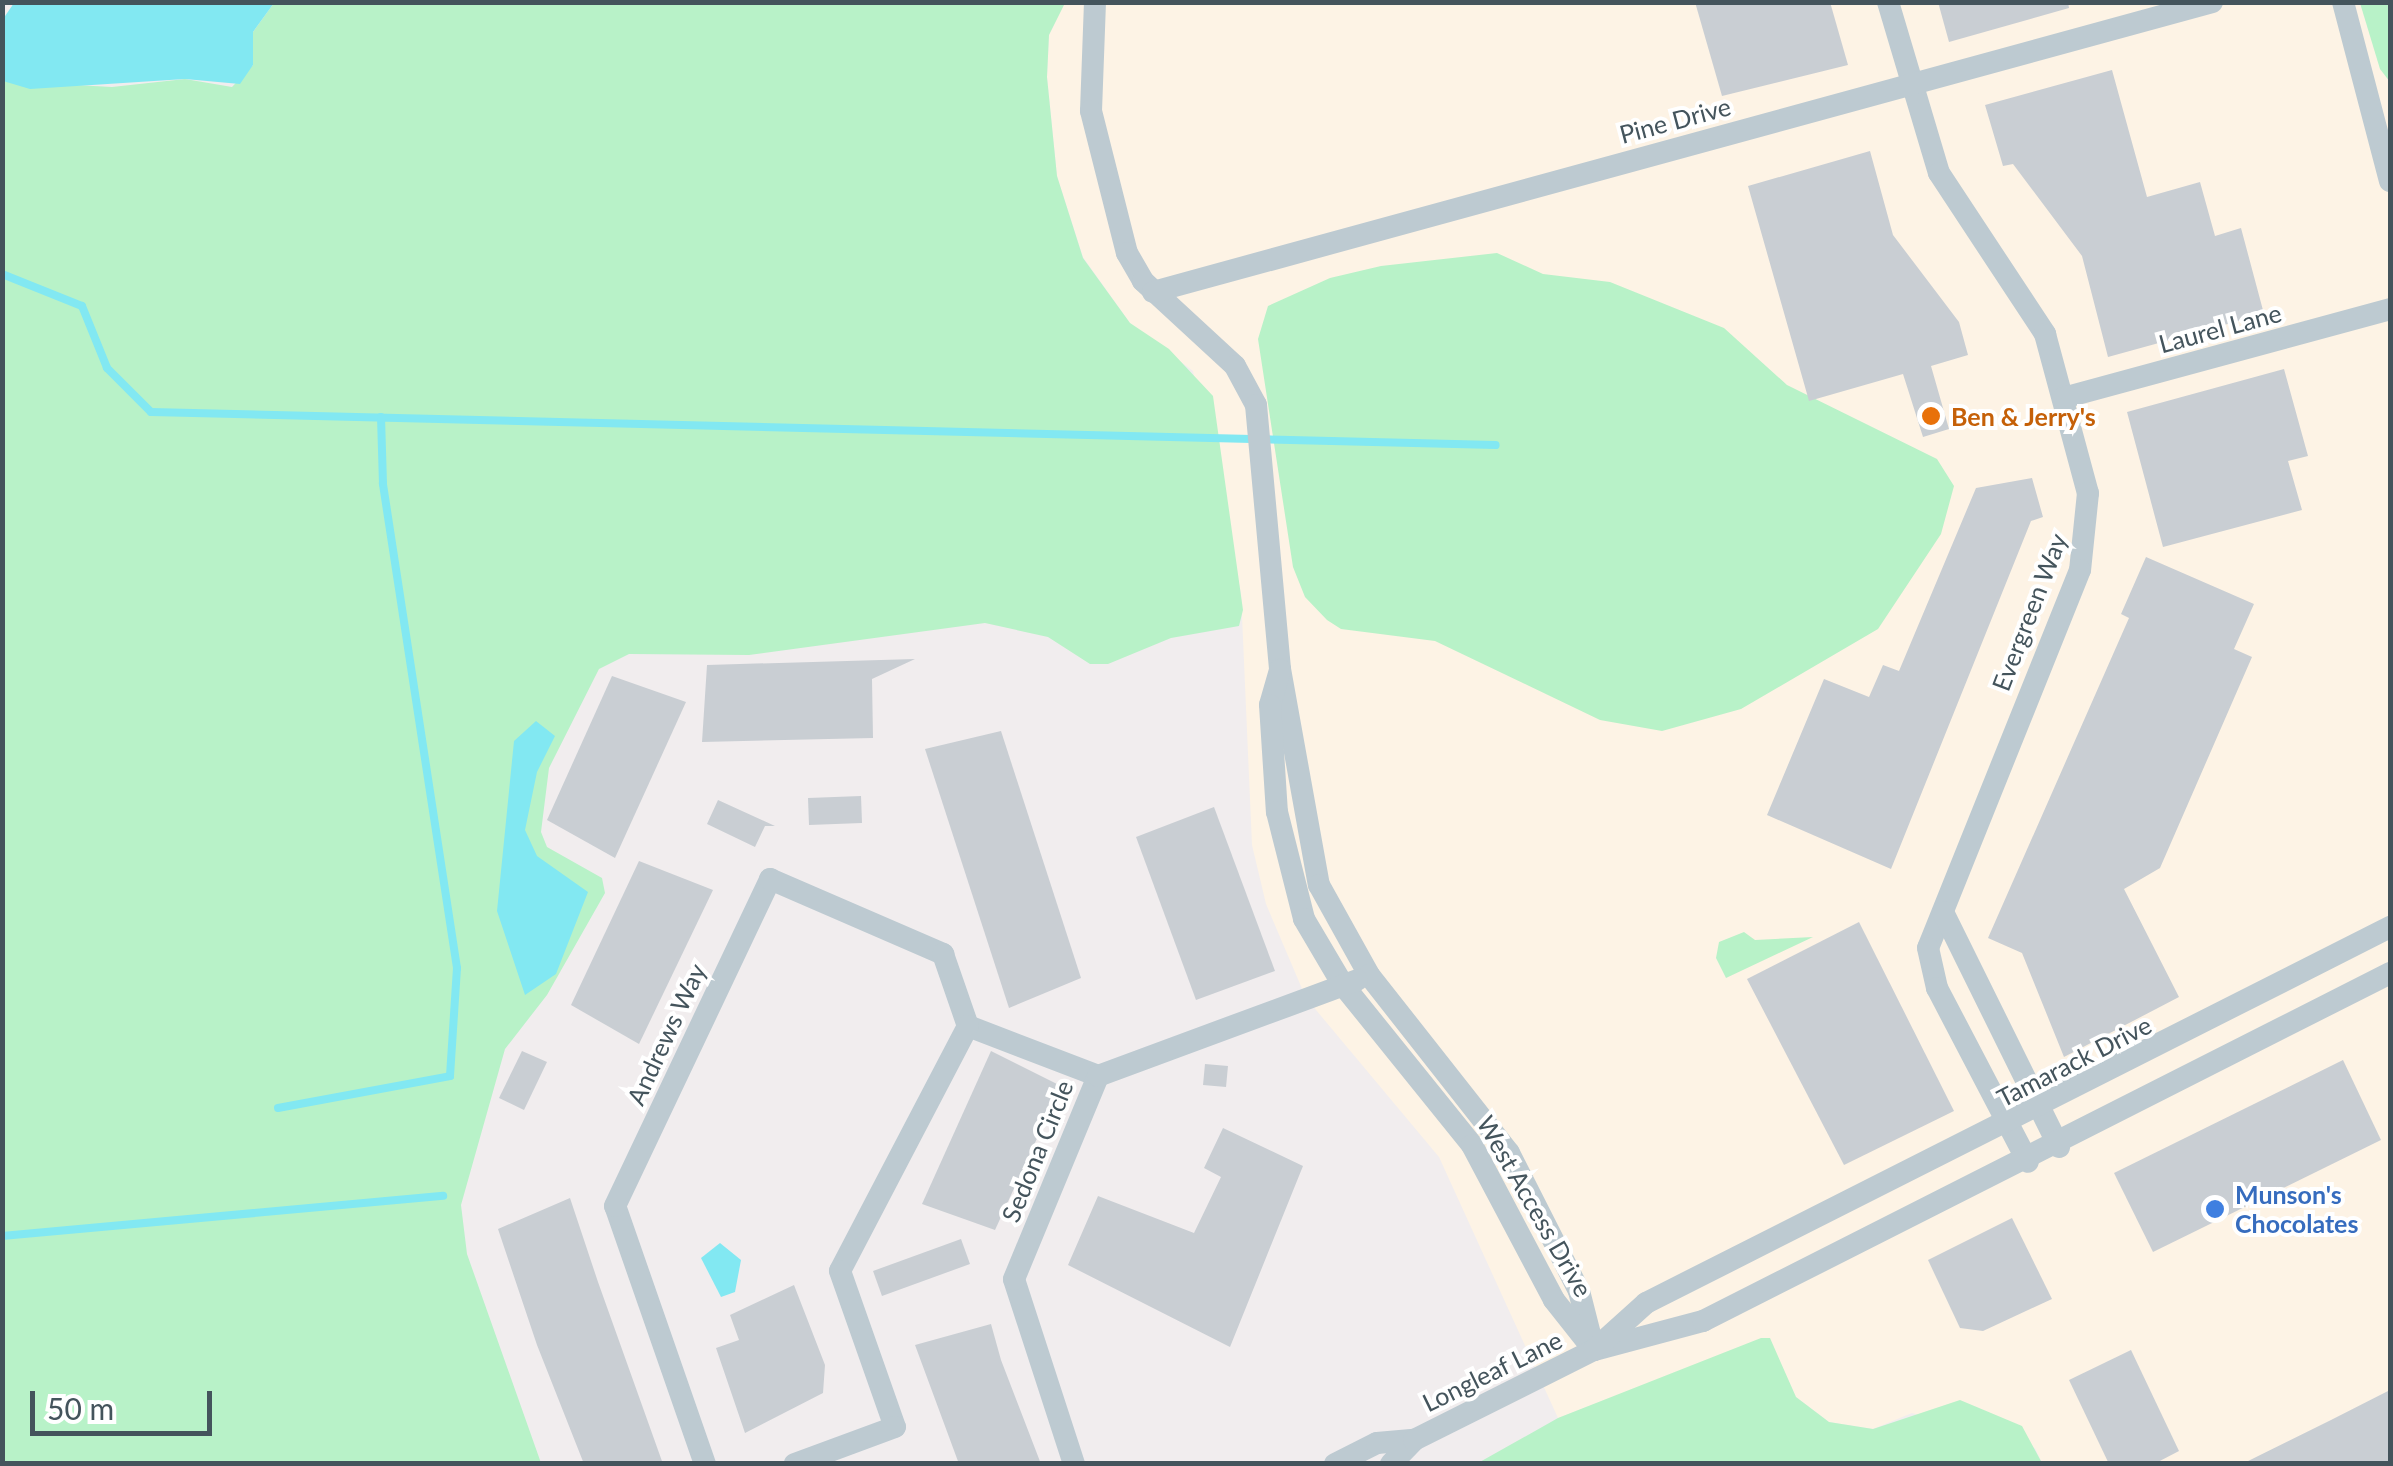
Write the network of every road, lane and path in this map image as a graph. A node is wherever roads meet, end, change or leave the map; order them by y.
1 (1094, 2) edge
2 (1888, 2) edge
3 (2212, 2) edge
4 (2342, 2) edge
5 (1911, 87) junction
6 (2390, 181) edge
7 (1154, 292) junction
8 (2390, 309) edge
9 (2063, 398) junction
10 (1280, 669) junction
11 (1944, 912) junction
12 (2390, 927) edge
13 (2390, 973) edge
14 (1370, 975) junction
15 (1344, 985) junction
16 (968, 1026) junction
17 (1098, 1076) junction
18 (2038, 1111) junction
19 (2007, 1126) junction
20 (2059, 1146) junction
21 (2028, 1162) junction
22 (1780, 1238) junction
23 (1798, 1275) junction
24 (1594, 1350) junction
25 (1414, 1440) junction
26 (827, 1458) edge
27 (704, 1464) edge
28 (795, 1464) edge
29 (1074, 1464) edge
30 (1334, 1464) edge
31 (1391, 1464) edge

1 - 7 street, West Access Drive
2 - 5 street, Evergreen Way
3 - 5 street, Pine Drive
4 - 6 street
5 - 7 street, Pine Drive
5 - 9 street, Evergreen Way
7 - 10 street, West Access Drive
8 - 9 street, Laurel Lane
9 - 11 street, Evergreen Way
10 - 14 street, West Access Drive
10 - 15 street, West Access Drive
11 - 18 street
11 - 19 street, Evergreen Way
12 - 18 street, Tamarack Drive
13 - 20 street
14 - 15 street, Sedona Circle
14 - 24 street, West Access Drive
15 - 17 street, Sedona Circle
15 - 24 street, West Access Drive
16 - 17 street
16 - 26 street
16 - 27 street, Andrews Way
17 - 29 street, Sedona Circle
18 - 19 street, Tamarack Drive
18 - 20 street
19 - 21 street, Evergreen Way
19 - 22 street, Tamarack Drive
20 - 21 street
21 - 23 street
22 - 23 street
22 - 24 street, Tamarack Drive
23 - 24 street
24 - 25 street, Longleaf Lane
25 - 30 street, Longleaf Lane
25 - 31 street, Longleaf Lane
26 - 28 street

